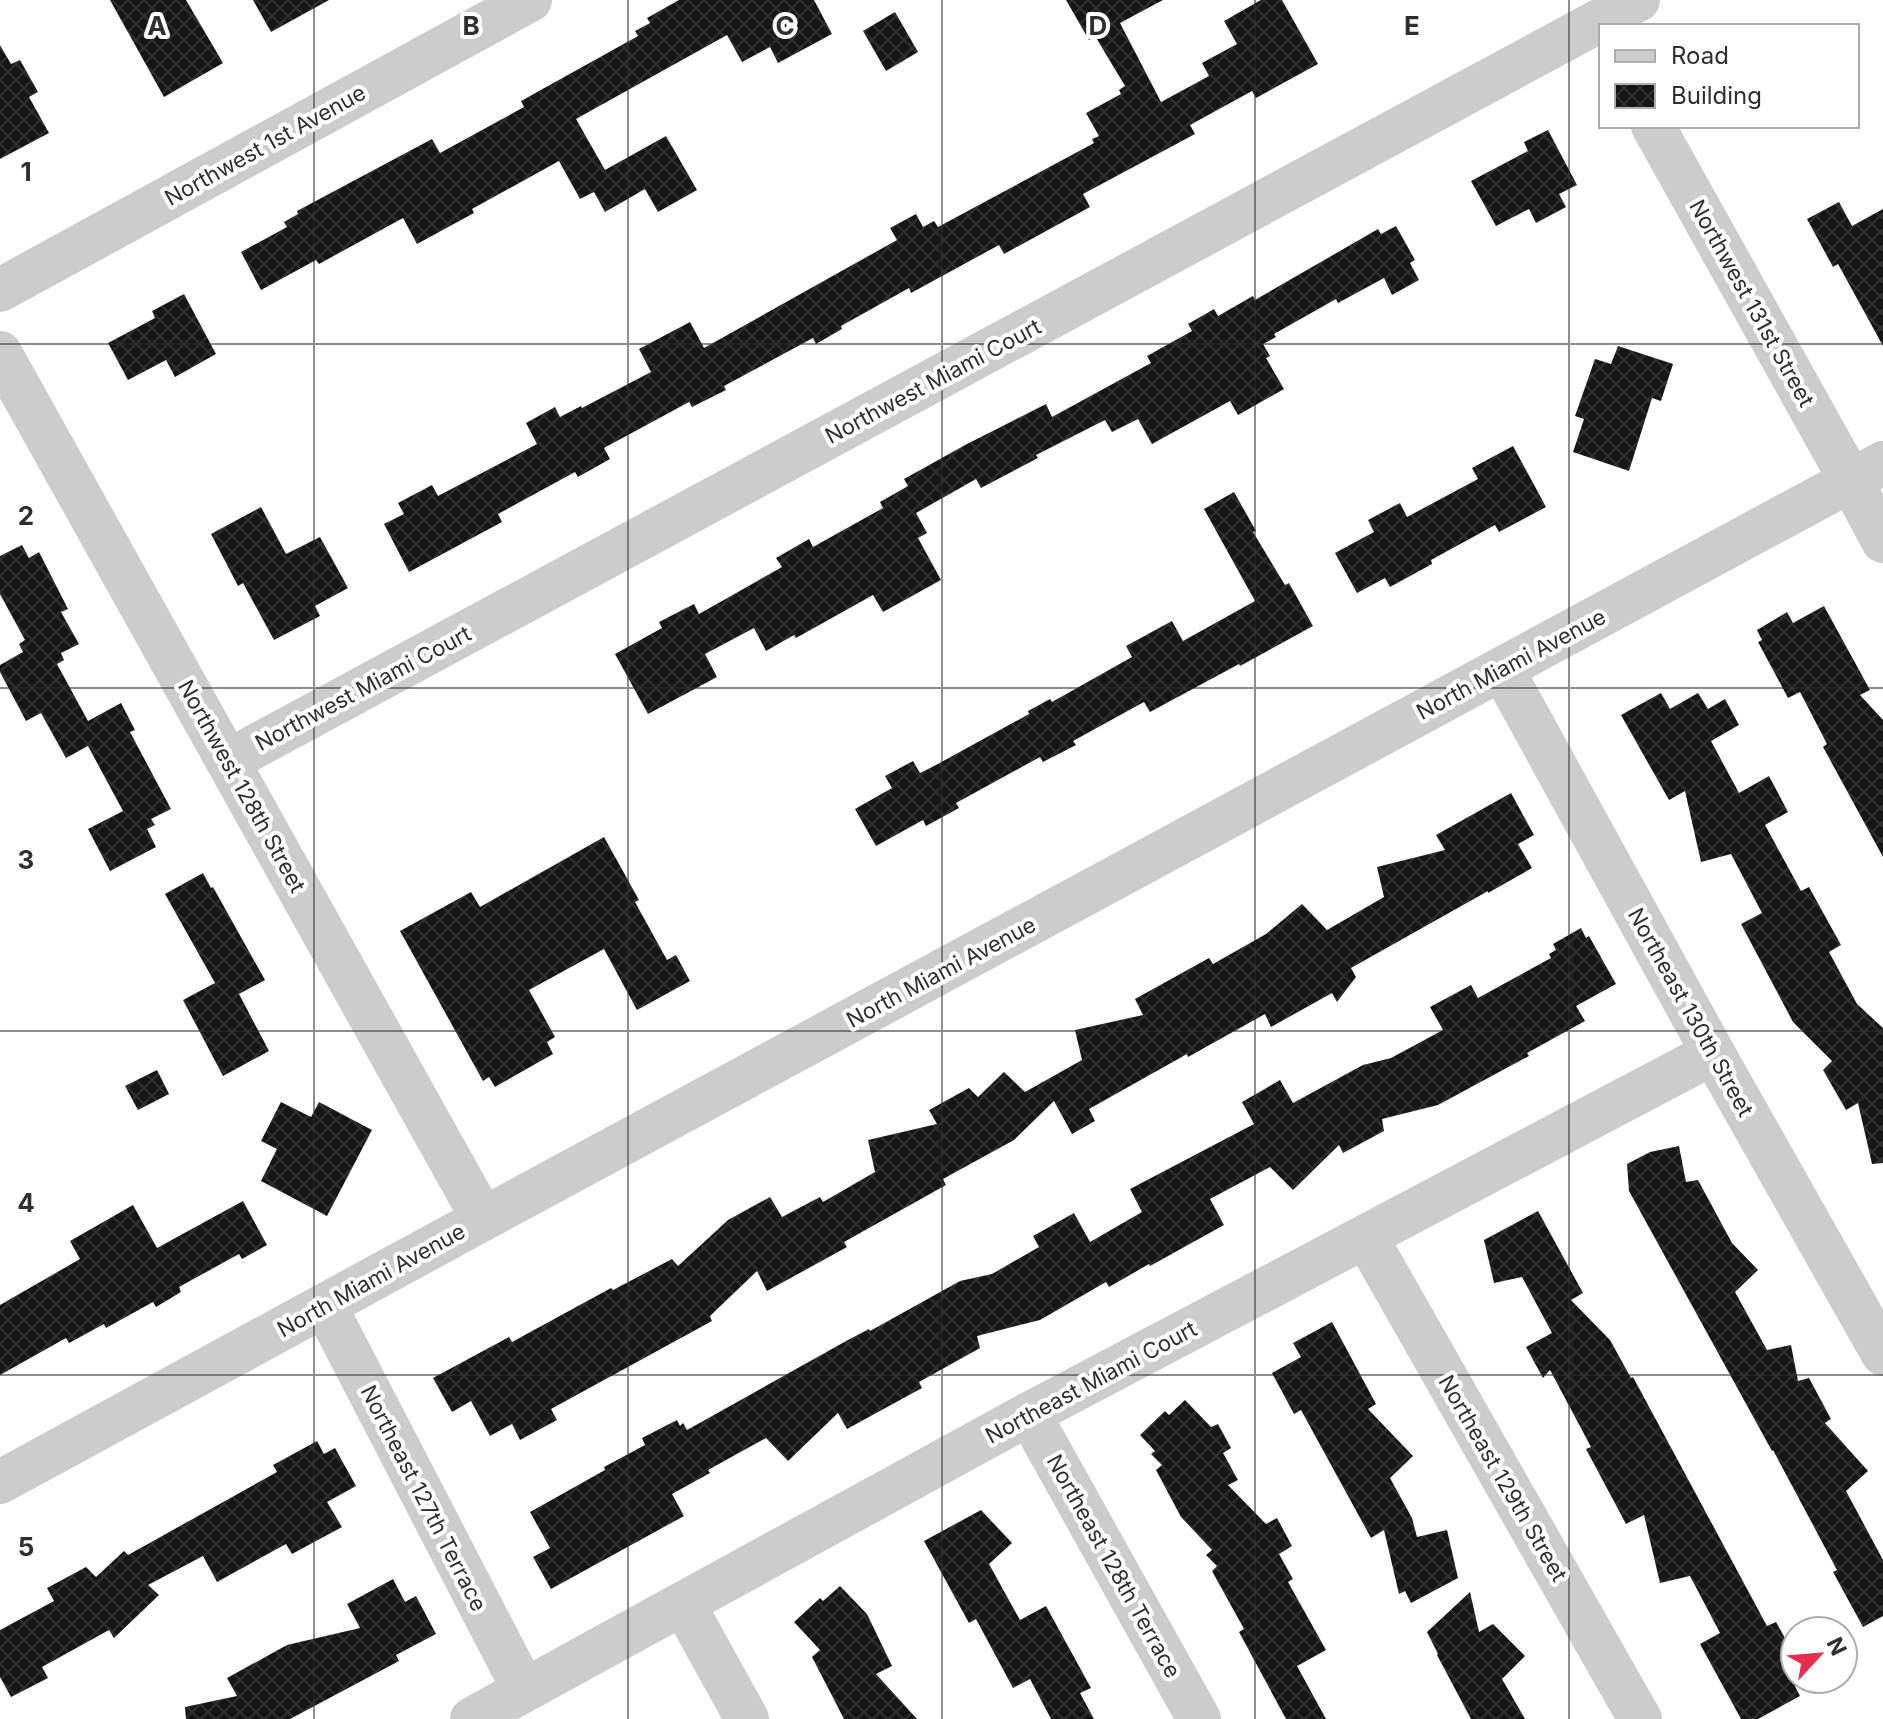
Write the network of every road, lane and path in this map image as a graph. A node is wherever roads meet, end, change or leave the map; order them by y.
1 (530, 0) edge
2 (1638, 0) edge
3 (1593, 18) edge
4 (1654, 128) edge
5 (0, 290) edge
6 (0, 353) edge
7 (1867, 472) edge
8 (1883, 541) edge
9 (1502, 669) junction
10 (228, 761) junction
11 (1713, 1053) junction
12 (483, 1219) junction
13 (1366, 1237) junction
14 (325, 1306) junction
15 (1883, 1354) edge
16 (1029, 1414) junction
17 (0, 1482) edge
18 (684, 1605) junction
19 (524, 1690) junction
20 (472, 1719) edge
21 (747, 1719) edge
22 (1199, 1719) edge
23 (1640, 1719) edge

1 - 5 street, Northwest 1st Avenue
2 - 3 street, Northwest Miami Court
3 - 10 street, Northwest Miami Court
4 - 7 street, Northwest 131st Street
6 - 10 street, Northwest 128th Street
7 - 8 street, Northwest 131st Street
7 - 9 street, North Miami Avenue
9 - 11 street, Northeast 130th Street
9 - 12 street, North Miami Avenue
10 - 12 street, Northwest 128th Street
11 - 13 street, Northeast Miami Court
11 - 15 street, Northeast 130th Street
12 - 14 street, North Miami Avenue
13 - 16 street, Northeast Miami Court
13 - 23 street, Northeast 129th Street
14 - 17 street, North Miami Avenue
14 - 19 street, Northeast 127th Terrace
16 - 18 street, Northeast Miami Court
16 - 22 street, Northeast 128th Terrace
18 - 19 street, Northeast Miami Court
18 - 21 street
19 - 20 street, Northeast Miami Court

